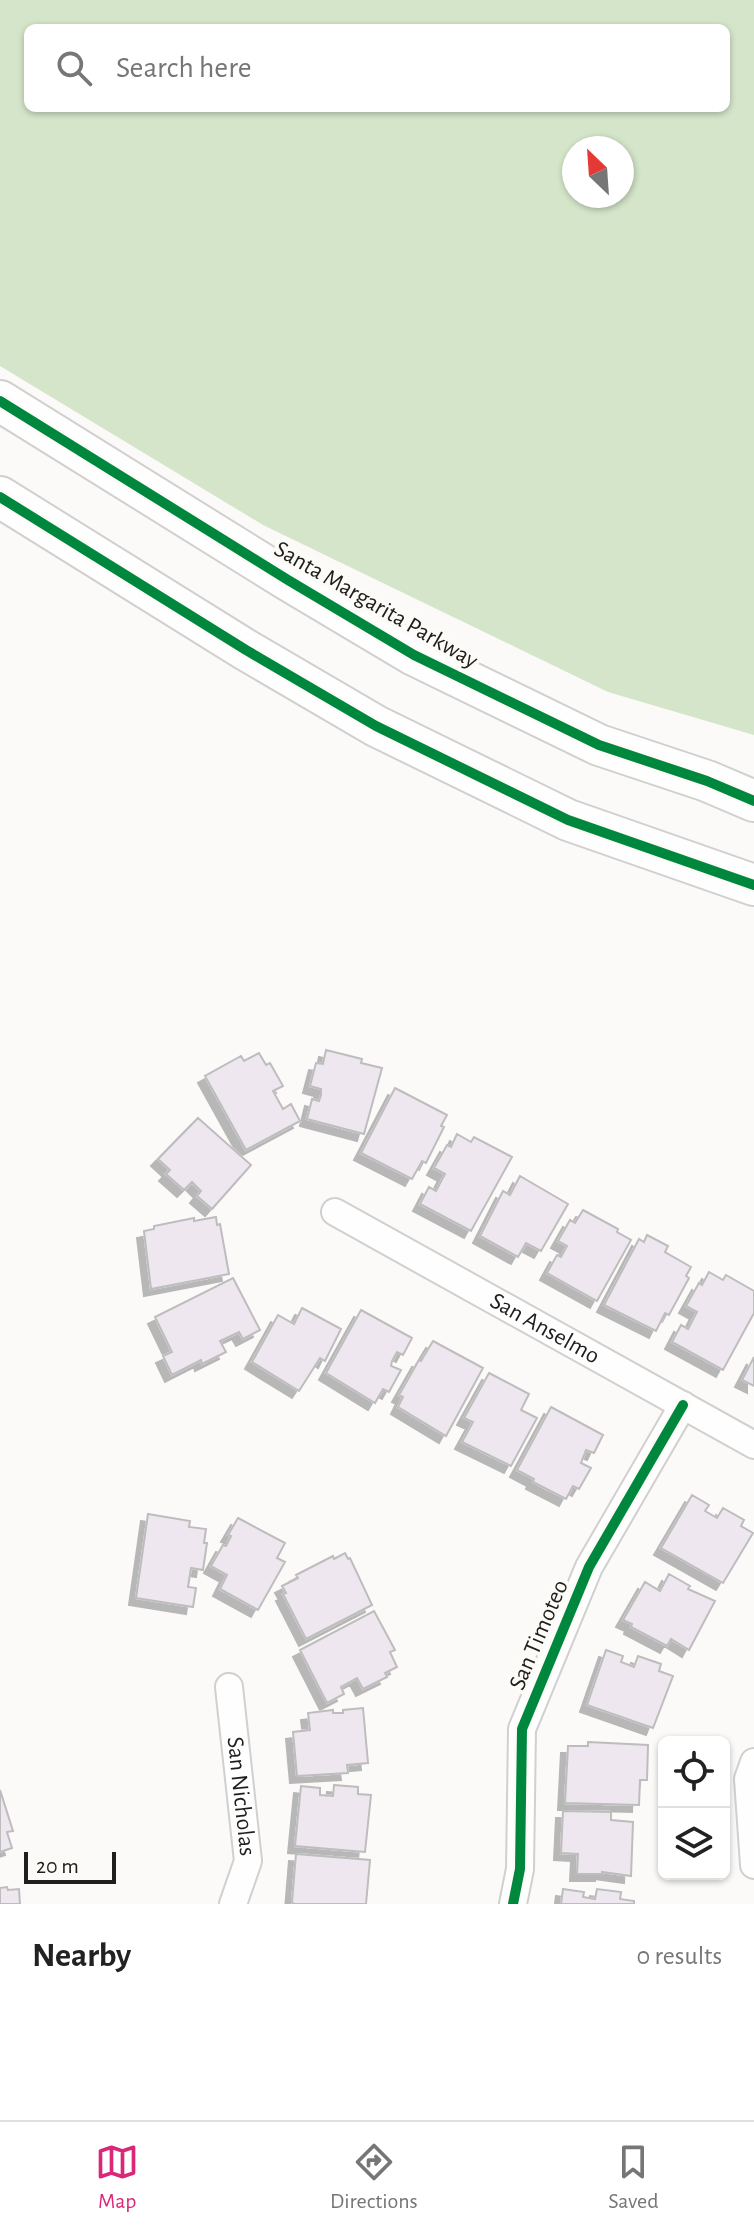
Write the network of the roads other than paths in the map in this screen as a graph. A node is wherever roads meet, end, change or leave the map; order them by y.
1 (0, 401) edge
2 (0, 497) edge
3 (754, 801) edge
4 (754, 885) edge
5 (335, 1212) dead end
6 (683, 1405) junction
7 (754, 1445) edge
8 (229, 1687) dead end
9 (754, 1762) edge
10 (754, 1865) edge
11 (233, 1904) edge
12 (513, 1904) edge

1 - 3 main road, Santa Margarita Parkway
2 - 4 main road
5 - 6 street, San Anselmo
6 - 7 street, San Anselmo
6 - 12 street, San Timoteo
8 - 11 street, San Nicholas
9 - 10 street

